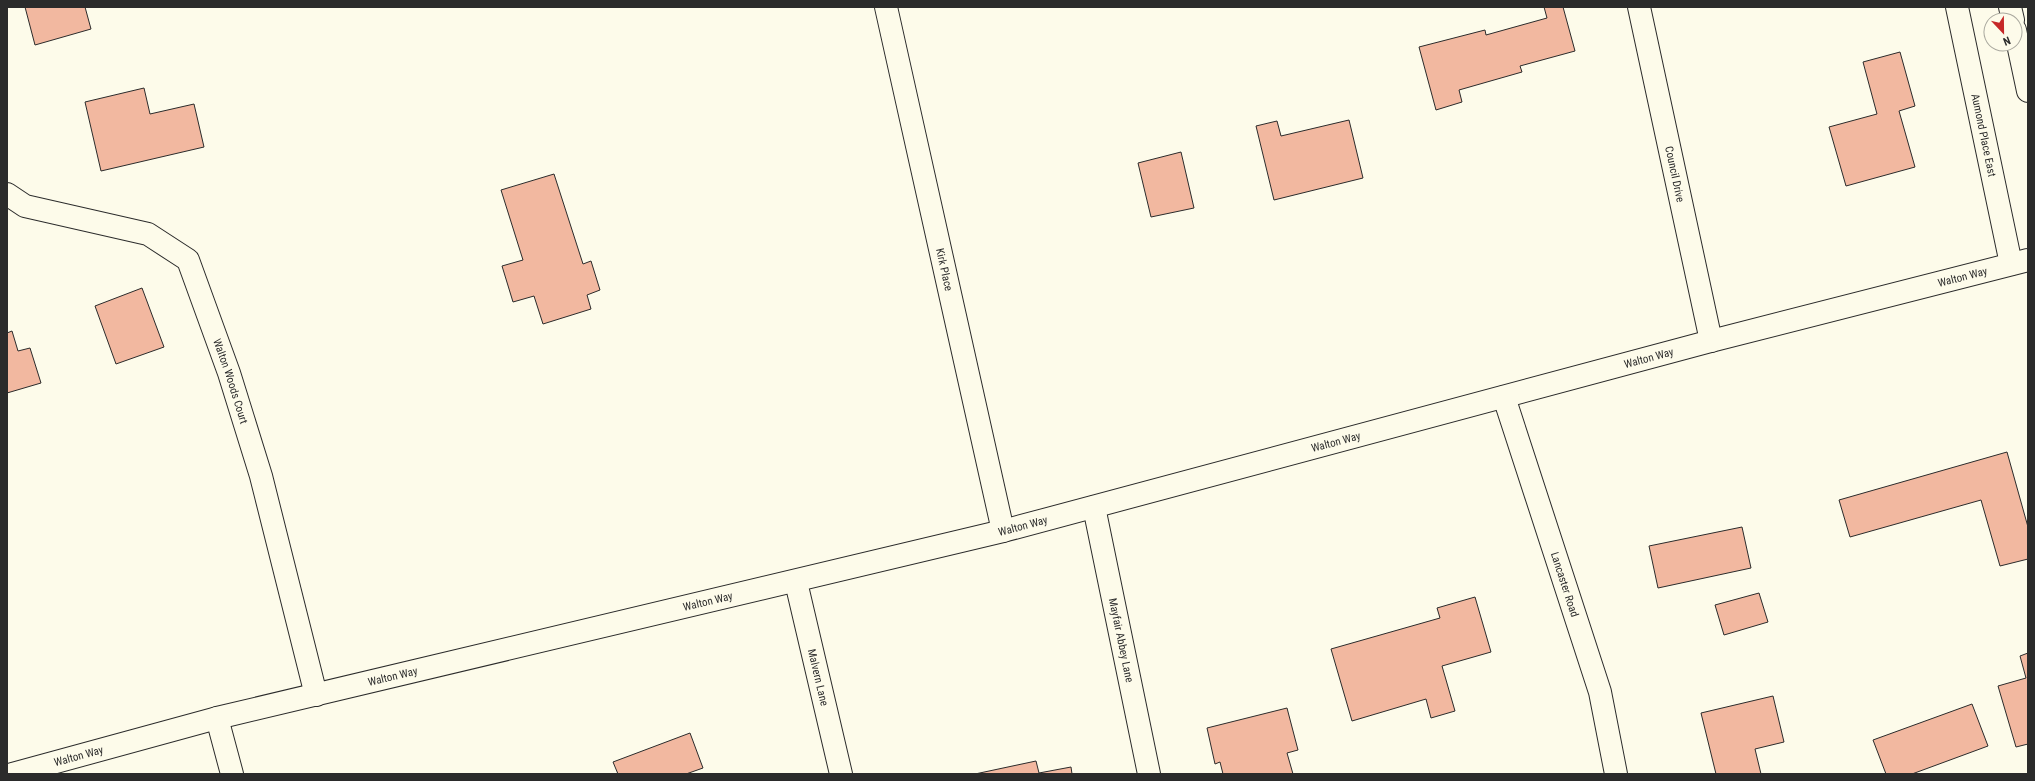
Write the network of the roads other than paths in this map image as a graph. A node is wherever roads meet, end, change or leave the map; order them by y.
1 (886, 7) edge
2 (1639, 7) edge
3 (1957, 7) edge
4 (2020, 52) edge
5 (2028, 91) edge
6 (7, 194) edge
7 (2020, 262) edge
8 (1711, 341) junction
9 (1504, 397) junction
10 (1094, 507) junction
11 (1003, 531) junction
12 (796, 582) junction
13 (316, 695) junction
14 (217, 718) junction
15 (12, 774) edge
16 (232, 774) edge
17 (841, 774) edge
18 (1149, 774) edge
19 (1616, 774) edge

1 - 11 street, Kirk Place
2 - 8 street, Council Drive
3 - 7 street, Aumond Place East
4 - 5 street
6 - 13 street, Walton Woods Court
7 - 8 street, Walton Way
8 - 9 street, Walton Way
9 - 10 street, Walton Way
9 - 19 street, Lancaster Road
10 - 11 street, Walton Way
10 - 18 street, Mayfair Abbey Lane
11 - 12 street, Walton Way
12 - 13 street, Walton Way
12 - 17 street, Malvern Lane
13 - 14 street, Walton Way
14 - 15 street, Walton Way
14 - 16 street

